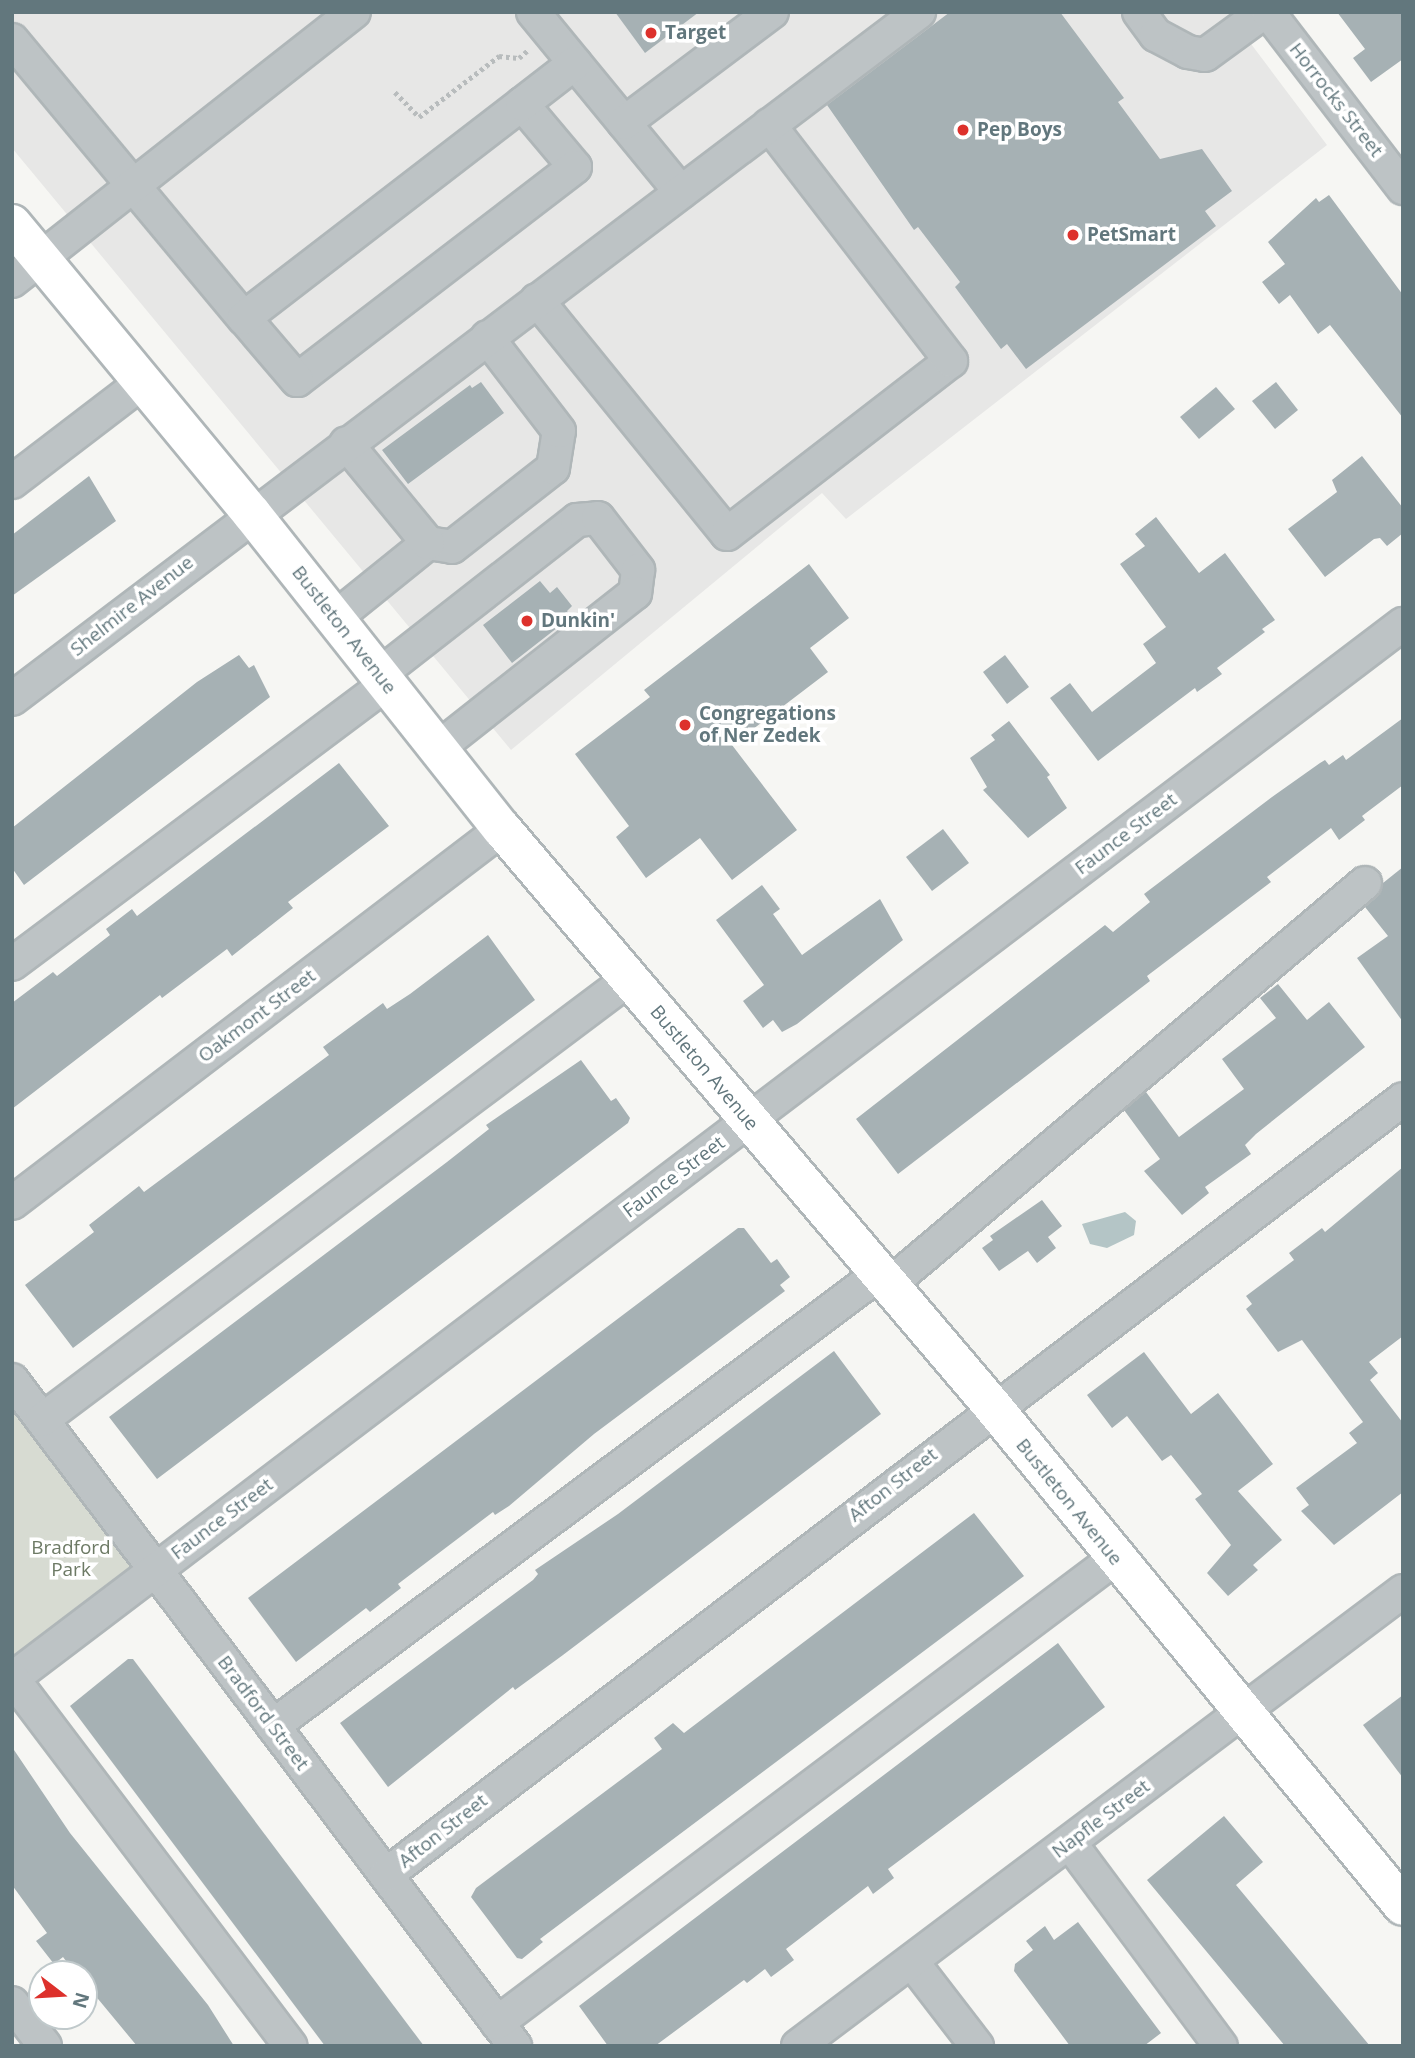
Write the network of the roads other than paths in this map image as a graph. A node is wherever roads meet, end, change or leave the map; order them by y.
1 (354, 12) edge
2 (772, 12) edge
3 (919, 12) edge
4 (1139, 12) edge
5 (1266, 12) edge
6 (541, 22) edge
7 (12, 40) edge
8 (575, 63) junction
9 (522, 104) junction
10 (624, 123) junction
11 (769, 125) junction
12 (1397, 168) edge
13 (136, 184) junction
14 (681, 192) junction
15 (12, 224) edge
16 (27, 270) edge
17 (537, 300) junction
18 (244, 318) junction
19 (487, 337) junction
20 (143, 382) junction
21 (346, 443) junction
22 (12, 482) edge
23 (252, 514) junction
24 (428, 543) junction
25 (335, 618) junction
26 (1403, 624) edge
27 (383, 679) junction
28 (12, 699) edge
29 (438, 748) junction
30 (502, 829) junction
31 (1365, 883) dead end
32 (12, 964) edge
33 (629, 979) junction
34 (1403, 1099) edge
35 (748, 1121) junction
36 (12, 1203) edge
37 (884, 1280) junction
38 (12, 1380) edge
39 (994, 1408) junction
40 (42, 1420) junction
41 (1114, 1559) junction
42 (155, 1569) junction
43 (1403, 1591) edge
44 (12, 1679) edge
45 (1240, 1713) junction
46 (273, 1726) junction
47 (1070, 1843) junction
48 (386, 1875) junction
49 (1403, 1906) edge
50 (913, 1963) junction
51 (12, 2003) edge
52 (506, 2034) edge
53 (45, 2046) edge
54 (290, 2046) edge
55 (798, 2046) edge
56 (977, 2046) edge
57 (1221, 2046) edge

1 - 13 street
2 - 10 street
3 - 11 street, Shelmire Avenue
4 - 5 street
5 - 12 street, Horrocks Street
6 - 8 street
7 - 13 street
8 - 9 street
8 - 10 street
9 - 18 street
9 - 18 street
10 - 14 street
11 - 14 street, Shelmire Avenue
11 - 17 street
13 - 16 street
13 - 18 street
14 - 17 street, Shelmire Avenue
15 - 16 main road, Bustleton Avenue
16 - 20 main road, Bustleton Avenue
17 - 19 street, Shelmire Avenue
19 - 21 street, Shelmire Avenue
19 - 24 street
20 - 22 street
20 - 23 main road, Bustleton Avenue
21 - 23 street, Shelmire Avenue
21 - 24 street
23 - 25 main road, Bustleton Avenue
23 - 28 street, Shelmire Avenue
24 - 25 street
25 - 27 main road, Bustleton Avenue
26 - 35 street, Faunce Street
27 - 29 main road, Bustleton Avenue
27 - 29 street
27 - 32 street
29 - 30 main road, Bustleton Avenue
30 - 33 main road, Bustleton Avenue
30 - 36 street, Oakmont Street
31 - 37 street
33 - 35 main road, Bustleton Avenue
33 - 40 street
34 - 39 street, Afton Street
35 - 37 main road, Bustleton Avenue
35 - 42 street, Faunce Street
37 - 39 main road, Bustleton Avenue
37 - 46 street
38 - 40 street, Bradford Street
39 - 41 main road, Bustleton Avenue
39 - 48 street, Afton Street
40 - 42 street, Bradford Street
41 - 45 main road, Bustleton Avenue
41 - 52 street
42 - 44 street, Faunce Street
42 - 46 street, Bradford Street
43 - 45 street, Napfle Street
44 - 54 street
45 - 47 street, Napfle Street
45 - 49 main road, Bustleton Avenue
46 - 48 street, Bradford Street
47 - 50 street, Napfle Street
47 - 57 street
48 - 52 street, Bradford Street
50 - 55 street, Napfle Street
50 - 56 street
51 - 53 street

